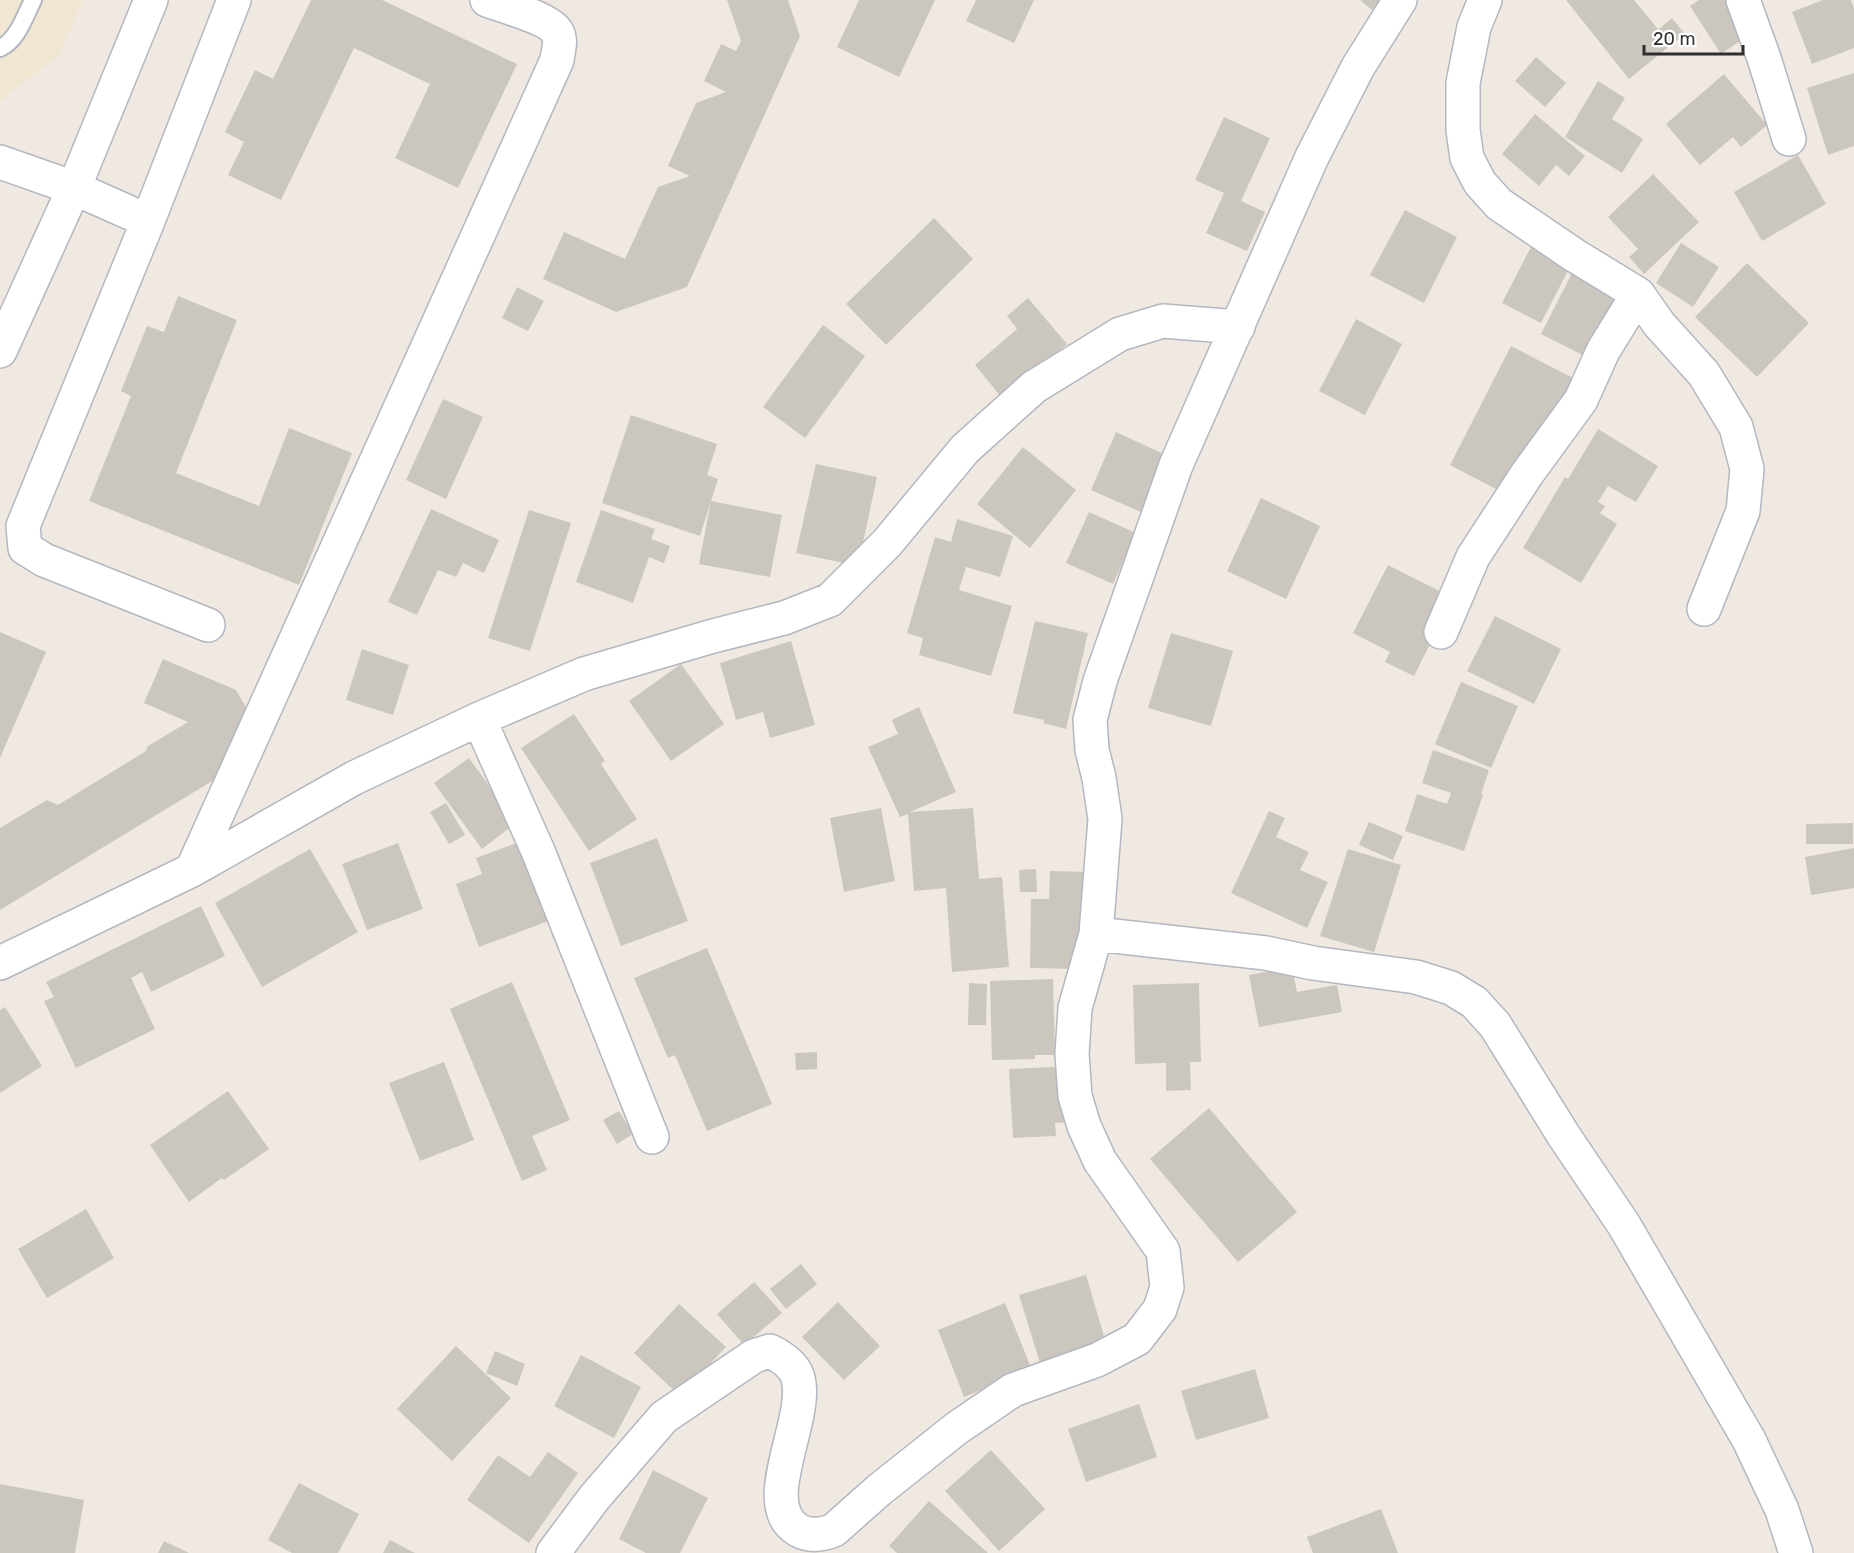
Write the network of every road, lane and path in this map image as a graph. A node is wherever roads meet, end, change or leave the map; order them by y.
1 (33, 0) edge
2 (151, 0) edge
3 (234, 0) edge
4 (487, 0) edge
5 (1400, 0) edge
6 (1485, 0) edge
7 (1743, 0) edge
8 (0, 48) edge
9 (1789, 138) dead end
10 (0, 162) edge
11 (74, 188) junction
12 (148, 221) junction
13 (1638, 294) junction
14 (1238, 327) junction
15 (0, 351) edge
16 (1704, 609) dead end
17 (208, 625) dead end
18 (1441, 632) dead end
19 (479, 719) junction
20 (192, 870) junction
21 (1096, 934) junction
22 (0, 963) edge
23 (652, 1137) dead end
24 (814, 1544) edge
25 (553, 1553) edge
26 (1796, 1553) edge

1 - 8 lane
2 - 11 street
3 - 12 street
4 - 20 street
5 - 14 street
6 - 13 street
7 - 9 street
10 - 11 street
11 - 12 street
11 - 15 street
12 - 17 street
13 - 16 street
13 - 18 street
14 - 19 street
14 - 21 street
19 - 20 street
19 - 23 street
20 - 22 street
21 - 24 street
21 - 26 street
24 - 25 street

